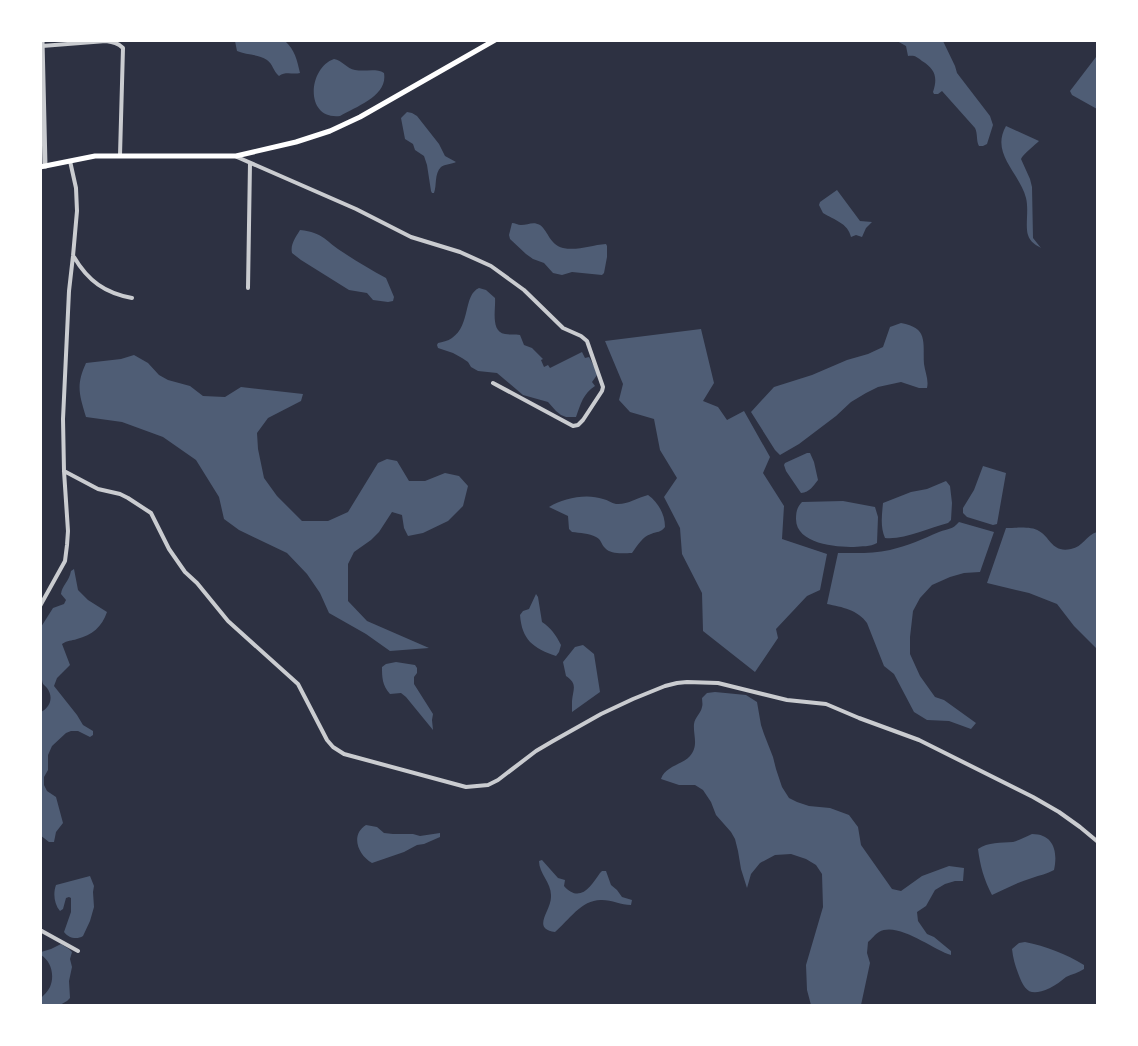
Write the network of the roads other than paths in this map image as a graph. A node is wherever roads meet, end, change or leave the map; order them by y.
1 (495, 40) edge
2 (42, 43) edge
3 (120, 155) junction
4 (236, 156) junction
5 (70, 160) junction
6 (250, 163) junction
7 (43, 167) edge
8 (73, 256) junction
9 (248, 288) dead end
10 (132, 298) dead end
11 (493, 383) dead end
12 (64, 471) junction
13 (40, 606) edge
14 (1098, 842) edge
15 (40, 930) edge
16 (78, 951) dead end

1 - 4 main road
2 - 3 street
2 - 7 street
3 - 4 main road
3 - 5 main road
4 - 6 street
5 - 7 main road
5 - 8 street
6 - 9 street
6 - 11 street
8 - 10 street
8 - 12 street
12 - 13 street
12 - 14 street
15 - 16 street

